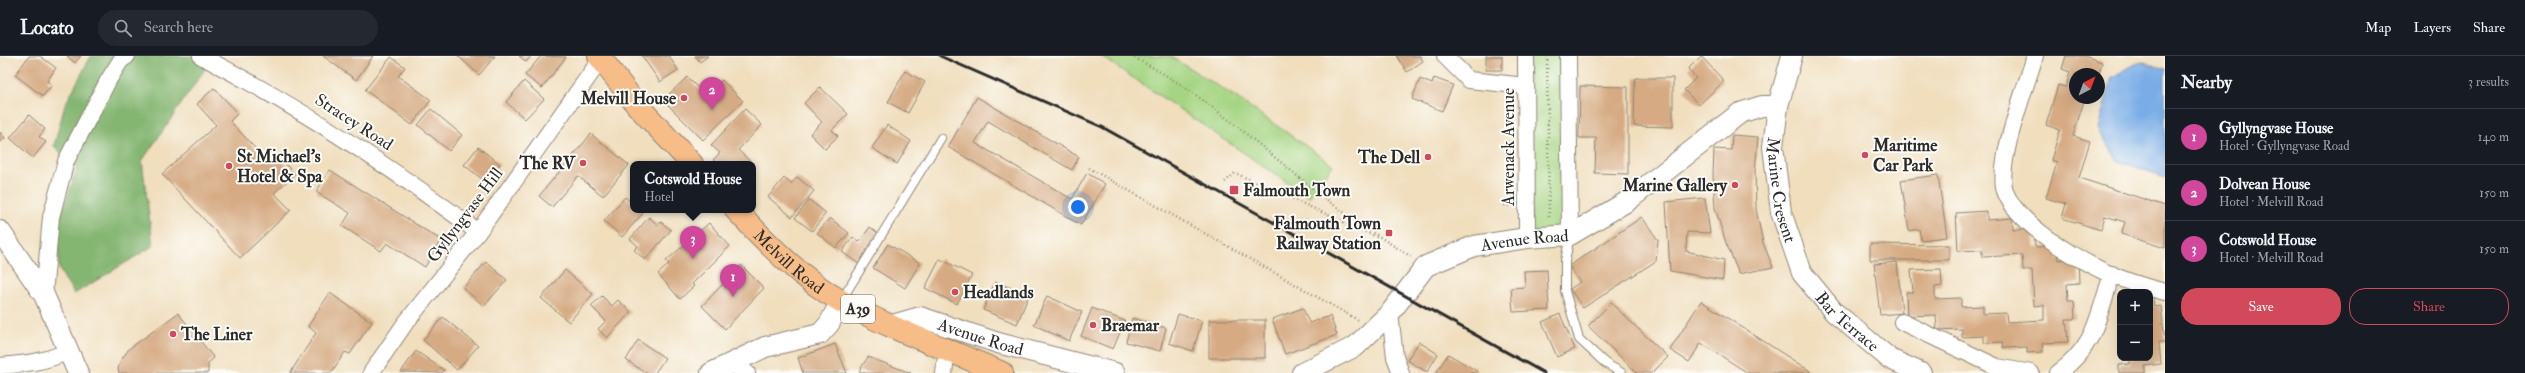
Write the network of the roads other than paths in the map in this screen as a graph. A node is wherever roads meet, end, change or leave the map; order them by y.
1 (127, 56) edge
2 (201, 56) edge
3 (1445, 56) edge
4 (1526, 56) edge
5 (1568, 56) edge
6 (1792, 56) edge
7 (2035, 56) edge
8 (600, 57) edge
9 (1526, 86) junction
10 (1778, 106) junction
11 (940, 138) dead end
12 (689, 161) edge
13 (739, 213) edge
14 (0, 231) edge
15 (478, 232) junction
16 (1570, 234) junction
17 (1527, 238) junction
18 (1802, 273) joint
19 (2112, 274) junction
20 (2165, 292) edge
21 (44, 295) junction
22 (841, 301) junction
23 (1390, 313) junction
24 (1902, 322) dead end
25 (892, 325) junction
26 (947, 349) junction
27 (68, 351) junction
28 (729, 363) junction
29 (0, 366) edge
30 (78, 373) edge
31 (371, 373) edge
32 (711, 373) edge
33 (748, 373) edge
34 (944, 373) edge
35 (1002, 373) edge
36 (1115, 373) edge
37 (1302, 373) edge
38 (1401, 373) edge
39 (1622, 373) edge
40 (1921, 373) edge
41 (2032, 373) edge
42 (2058, 373) edge

1 - 21 street
2 - 15 street, Stracey Road
3 - 9 street
4 - 9 street, Arwenack Avenue
5 - 16 street
6 - 10 street, Marine Cresent
7 - 19 street
8 - 12 main road
8 - 15 street, Gyllyngvase Hill
9 - 17 street, Arwenack Avenue
10 - 16 street, Avenue Road
10 - 18 street, Marine Cresent
11 - 22 lane
13 - 22 main road, Melvill Road / A39
14 - 21 street
15 - 31 street, Gyllyngvase Hill
16 - 17 street, Avenue Road
16 - 39 lane
17 - 23 street, Avenue Road
18 - 40 street, Bar Terrace
19 - 20 street
19 - 42 street
21 - 27 street
22 - 25 main road, Melvill Road / A39
22 - 28 street
23 - 37 street, Avenue Road
23 - 38 street
24 - 41 street
25 - 26 main road, Melvill Road / A39
25 - 36 street, Avenue Road
26 - 34 street
26 - 35 main road, Melvill Road / A39
27 - 29 street
27 - 30 street
28 - 32 street
28 - 33 street

